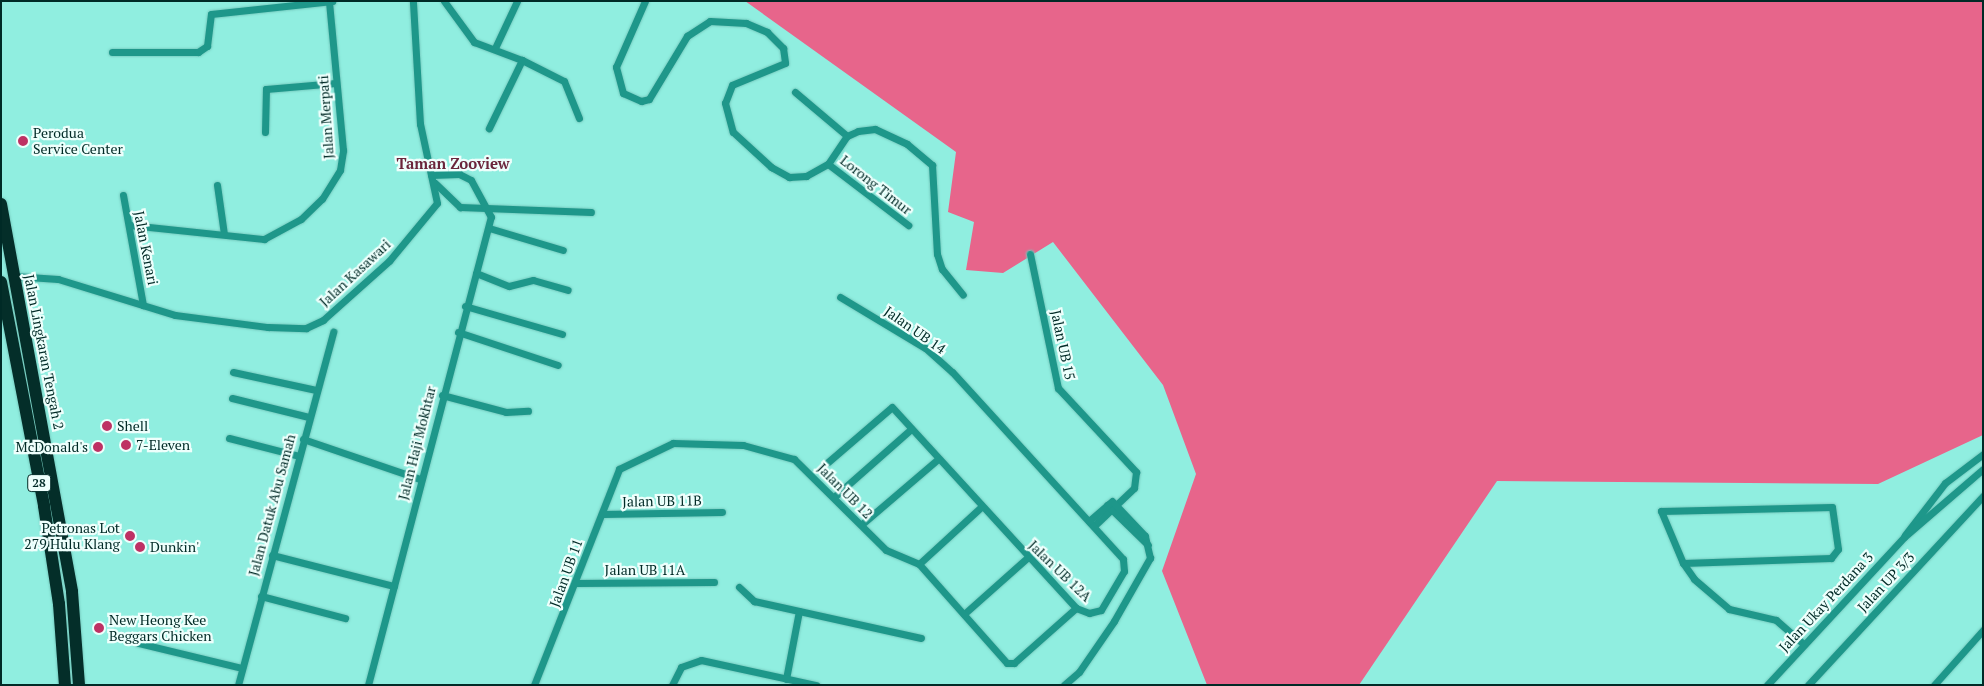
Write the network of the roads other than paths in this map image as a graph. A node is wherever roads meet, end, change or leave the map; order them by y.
1 (332, 1) edge
2 (413, 1) edge
3 (444, 1) edge
4 (517, 1) edge
5 (645, 1) edge
6 (329, 2) edge
7 (495, 48) junction
8 (112, 52) dead end
9 (522, 60) junction
10 (336, 83) junction
11 (795, 92) dead end
12 (579, 118) dead end
13 (489, 128) dead end
14 (265, 132) dead end
15 (847, 136) junction
16 (828, 164) junction
17 (432, 178) junction
18 (217, 185) dead end
19 (123, 196) dead end
20 (1, 204) edge
21 (489, 208) junction
22 (591, 212) dead end
23 (130, 225) junction
24 (908, 225) dead end
25 (489, 228) junction
26 (224, 234) junction
27 (563, 250) dead end
28 (1030, 254) dead end
29 (476, 273) junction
30 (14, 276) junction
31 (1, 282) edge
32 (568, 290) dead end
33 (963, 295) dead end
34 (840, 296) dead end
35 (143, 305) junction
36 (465, 306) junction
37 (333, 332) dead end
38 (458, 332) junction
39 (562, 334) dead end
40 (558, 366) dead end
41 (233, 372) dead end
42 (316, 390) junction
43 (442, 394) junction
44 (232, 398) dead end
45 (528, 412) dead end
46 (992, 412) joint
47 (309, 417) junction
48 (911, 429) junction
49 (229, 438) dead end
50 (304, 439) junction
51 (1983, 454) edge
52 (298, 456) junction
53 (937, 460) junction
54 (828, 462) dead end
55 (1983, 468) edge
56 (618, 469) joint
57 (420, 479) junction
58 (1983, 496) edge
59 (834, 497) junction
60 (1112, 505) junction
61 (980, 508) junction
62 (722, 512) dead end
63 (602, 514) junction
64 (1091, 523) junction
65 (862, 524) junction
66 (1904, 537) junction
67 (272, 555) junction
68 (1027, 558) junction
69 (919, 564) junction
70 (1683, 564) junction
71 (714, 582) dead end
72 (576, 583) junction
73 (394, 586) junction
74 (739, 587) dead end
75 (260, 596) junction
76 (1076, 608) junction
77 (799, 611) junction
78 (964, 614) junction
79 (345, 618) dead end
80 (1983, 630) edge
81 (921, 638) dead end
82 (138, 643) dead end
83 (1804, 644) junction
84 (242, 668) junction
85 (786, 679) junction
86 (65, 685) edge
87 (79, 685) edge
88 (238, 685) edge
89 (368, 685) edge
90 (534, 685) edge
91 (672, 685) edge
92 (816, 685) edge
93 (1064, 685) edge
94 (1767, 685) edge
95 (1808, 685) edge
96 (1934, 685) edge

1 - 6 street
2 - 17 street, Jalan Kasawari
3 - 7 street
4 - 7 street
5 - 16 street
6 - 8 street
6 - 10 street, Jalan Merpati
7 - 9 street
9 - 12 street
9 - 13 street
10 - 14 street
10 - 26 street, Jalan Merpati
11 - 15 street
15 - 16 street
15 - 33 street
16 - 24 street, Lorong Timur
17 - 21 street
17 - 21 street
17 - 35 street, Jalan Kasawari
18 - 26 street
19 - 23 street, Jalan Kenari
20 - 30 highway, Jalan Lingkaran Tengah 2 / 28
21 - 22 street
21 - 25 street, Jalan Haji Mokhtar
23 - 26 street, Jalan Merpati
23 - 35 street, Jalan Kenari
25 - 27 street
25 - 29 street, Jalan Haji Mokhtar
28 - 60 street, Jalan UB 15
29 - 32 street
29 - 36 street, Jalan Haji Mokhtar
30 - 35 street, Jalan Kasawari
30 - 87 highway, Jalan Lingkaran Tengah 2 / 28
31 - 86 highway, Jalan Lingkaran Tengah 2 / 28
34 - 46 street, Jalan UB 14
36 - 38 street, Jalan Haji Mokhtar
36 - 39 street
37 - 42 street, Jalan Datuk Abu Samah
38 - 40 street
38 - 43 street, Jalan Haji Mokhtar
41 - 42 street
42 - 47 street, Jalan Datuk Abu Samah
43 - 45 street
43 - 57 street, Jalan Haji Mokhtar
44 - 47 street
46 - 64 street, Jalan UB 12A
47 - 50 street, Jalan Datuk Abu Samah
48 - 53 street, Jalan UB 12A
48 - 54 street, Jalan UB 12A
48 - 59 street
49 - 52 street
50 - 52 street, Jalan Datuk Abu Samah
50 - 57 street
51 - 66 street, Jalan Ukay Perdana 3
52 - 67 street, Jalan Datuk Abu Samah
53 - 61 street, Jalan UB 12A
53 - 65 street
55 - 66 street, Jalan Ukay Perdana 3
56 - 59 street, Jalan UB 12
56 - 63 street, Jalan UB 11
57 - 73 street, Jalan Haji Mokhtar
58 - 95 street, Jalan UP 3/3
59 - 65 street, Jalan UB 12
60 - 64 street, Jalan UB 15
60 - 93 street
61 - 68 street, Jalan UB 12A
61 - 69 street
62 - 63 street, Jalan UB 11B
63 - 72 street, Jalan UB 11
64 - 76 street, Jalan UB 12A
65 - 69 street, Jalan UB 12
66 - 83 street, Jalan Ukay Perdana 3
67 - 73 street
67 - 75 street, Jalan Datuk Abu Samah
68 - 76 street, Jalan UB 12A
68 - 78 street
69 - 78 street, Jalan UB 12
70 - 70 street
70 - 83 street
71 - 72 street, Jalan UB 11A
72 - 90 street, Jalan UB 11
73 - 89 street, Jalan Haji Mokhtar
74 - 77 street
75 - 79 street
75 - 84 street, Jalan Datuk Abu Samah
76 - 78 street, Jalan UB 12
77 - 81 street
77 - 85 street
80 - 96 street
82 - 84 street
83 - 94 street, Jalan Ukay Perdana 3
84 - 88 street, Jalan Datuk Abu Samah
85 - 91 street
85 - 92 street

